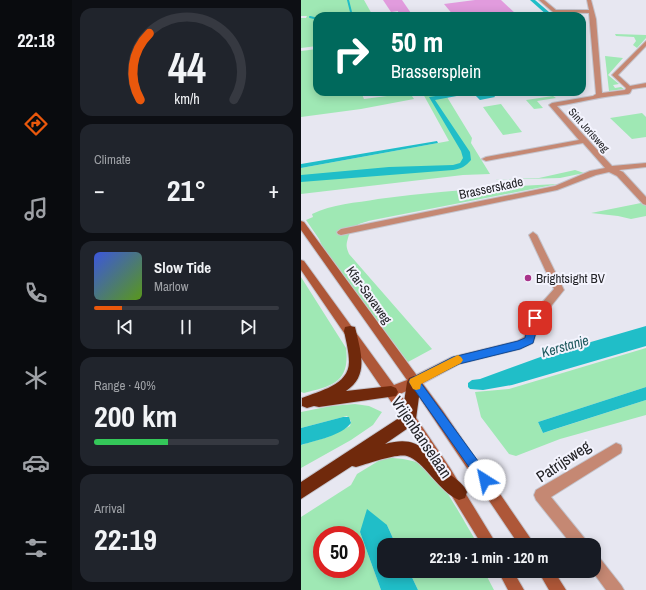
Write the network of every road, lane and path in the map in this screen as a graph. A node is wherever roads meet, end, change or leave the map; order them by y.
1 (541, 0) edge
2 (589, 0) edge
3 (592, 12) junction
4 (646, 43) edge
5 (646, 85) edge
6 (629, 88) junction
7 (599, 95) junction
8 (584, 141) junction
9 (486, 159) dead end
10 (646, 165) edge
11 (610, 169) junction
12 (646, 202) edge
13 (301, 224) edge
14 (341, 232) dead end
15 (533, 235) dead end
16 (301, 263) edge
17 (350, 330) junction
18 (414, 382) junction
19 (391, 392) junction
20 (304, 402) edge
21 (409, 419) junction
22 (616, 448) dead end
23 (344, 463) junction
24 (301, 491) edge
25 (459, 492) junction
26 (485, 538) edge
27 (523, 538) edge
28 (575, 538) edge
29 (601, 571) edge
30 (509, 578) edge
31 (550, 578) edge
32 (516, 590) edge
33 (558, 590) edge
34 (616, 590) edge

1 - 3 street
2 - 3 street
3 - 7 street
4 - 6 street
5 - 6 street
6 - 7 street, Sint Jorisweg
7 - 8 street, Sint Jorisweg
8 - 9 street
8 - 11 street, Sint Jorisweg
10 - 11 street, Brasserskade
11 - 12 street, Sint Jorisweg
11 - 14 street, Brasserskade
13 - 18 main road, Kfar-Savaweg
15 - 18 street
16 - 17 main road
17 - 19 main road
17 - 20 highway
18 - 19 main road
18 - 21 highway
18 - 27 main road, Vrijenbanselaan
19 - 20 highway
19 - 21 main road, Vrijenbanselaan
21 - 23 highway
21 - 25 main road, Vrijenbanselaan
22 - 28 street, Patrijsweg
23 - 24 highway
23 - 25 highway
25 - 26 main road, Vrijenbanselaan
29 - 34 street
30 - 32 main road
31 - 33 main road

